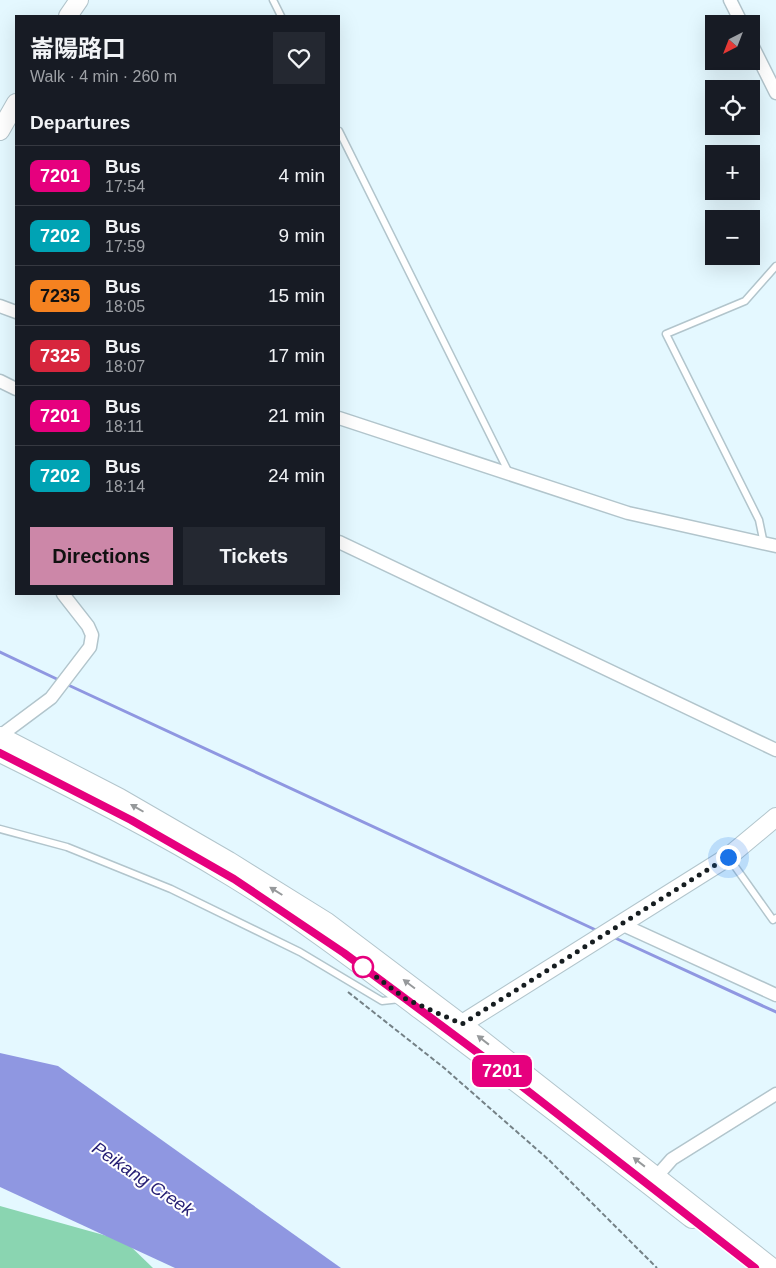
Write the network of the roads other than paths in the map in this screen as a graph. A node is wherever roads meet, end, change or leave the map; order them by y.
1 (79, 0) edge
2 (273, 0) edge
3 (730, 0) edge
4 (69, 15) edge
5 (280, 15) edge
6 (738, 15) edge
7 (760, 61) edge
8 (776, 93) edge
9 (15, 104) edge
10 (2, 123) edge
11 (340, 133) edge
12 (776, 266) edge
13 (0, 306) edge
14 (15, 312) edge
15 (0, 381) edge
16 (15, 388) edge
17 (340, 418) edge
18 (510, 474) junction
19 (340, 542) edge
20 (770, 546) edge
21 (64, 595) edge
22 (0, 736) edge
23 (776, 750) edge
24 (0, 753) edge
25 (776, 817) edge
26 (0, 829) edge
27 (728, 857) junction
28 (776, 918) edge
29 (621, 924) junction
30 (776, 995) edge
31 (406, 999) junction
32 (462, 1024) junction
33 (776, 1094) edge
34 (657, 1176) junction
35 (754, 1268) edge
36 (773, 1268) edge

1 - 4 main road
2 - 5 lane
3 - 6 street
7 - 8 street
9 - 10 main road
11 - 18 lane
12 - 20 lane
13 - 14 street
15 - 16 street
17 - 18 street
18 - 20 street
19 - 23 street
21 - 22 street
32 -> 22 main road
24 - 31 main road
25 - 27 main road
26 - 31 lane
27 - 28 lane
27 - 29 main road
29 - 30 street
29 - 32 main road
31 - 32 main road
31 - 35 main road
34 -> 32 main road
33 - 34 street
34 - 36 main road

